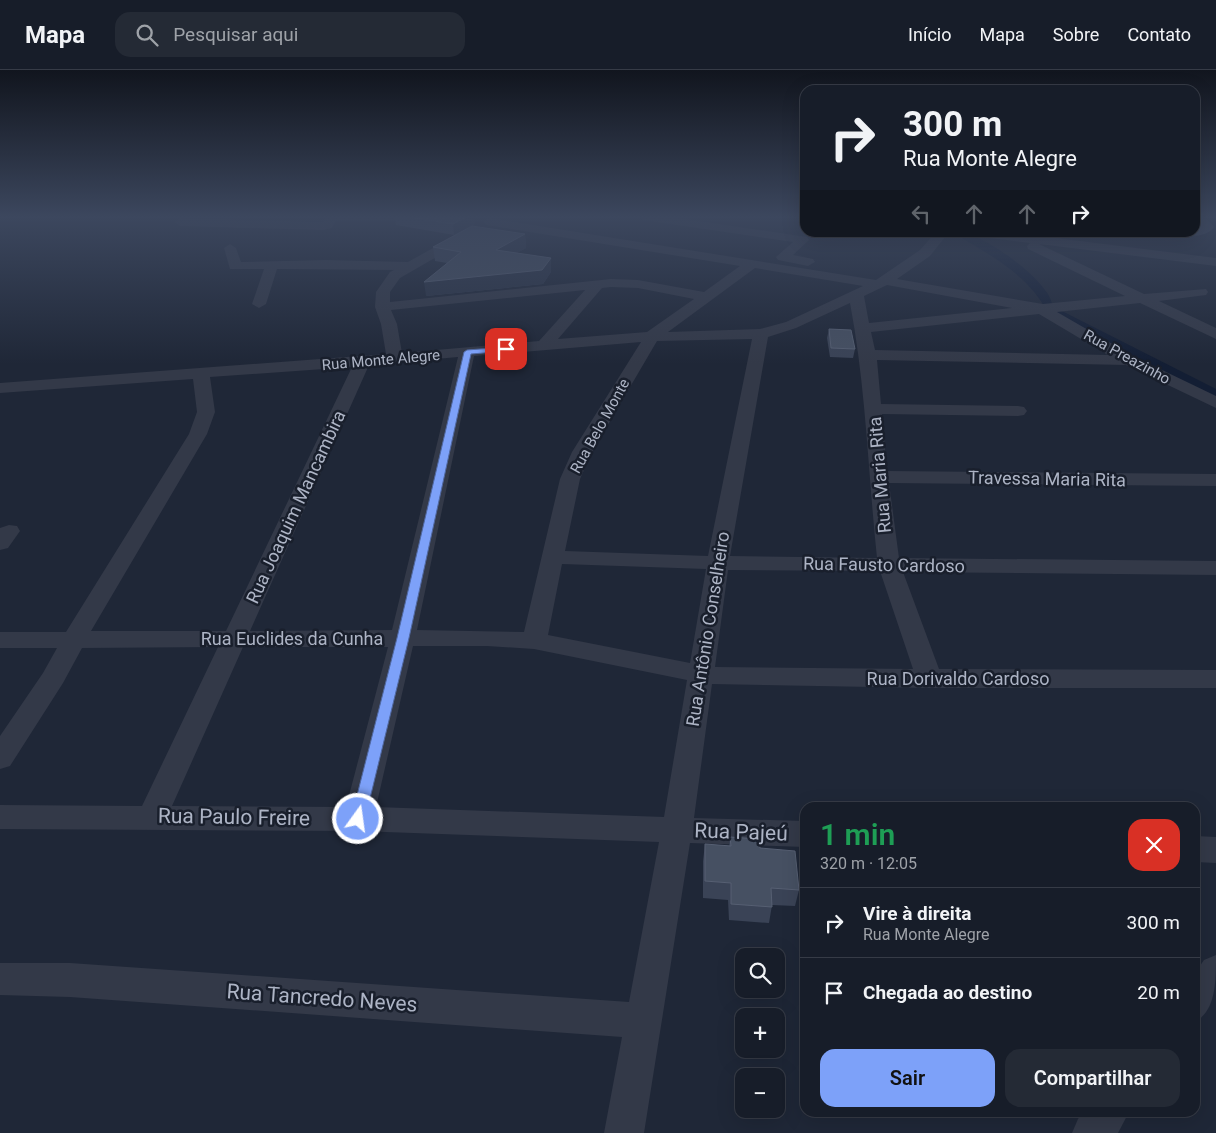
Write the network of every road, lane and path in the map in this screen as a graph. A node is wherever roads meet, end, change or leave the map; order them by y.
1 (272, 265) edge
2 (235, 266) edge
3 (250, 266) edge
4 (356, 266) edge
5 (410, 266) joint
6 (750, 266) edge
7 (764, 266) edge
8 (819, 266) edge
9 (907, 266) edge
10 (1075, 266) edge
11 (395, 275) junction
12 (267, 278) junction
13 (884, 281) junction
14 (598, 284) junction
15 (1201, 292) dead end
16 (856, 294) junction
17 (706, 297) junction
18 (1139, 297) junction
19 (259, 304) dead end
20 (382, 307) junction
21 (1040, 308) junction
22 (863, 328) junction
23 (761, 334) junction
24 (1216, 334) edge
25 (652, 336) junction
26 (544, 345) junction
27 (467, 352) junction
28 (868, 355) junction
29 (395, 358) junction
30 (1129, 360) junction
31 (363, 361) junction
32 (200, 373) junction
33 (0, 388) edge
34 (1216, 403) edge
35 (874, 409) junction
36 (1018, 411) dead end
37 (878, 477) junction
38 (1216, 480) edge
39 (0, 532) edge
40 (0, 543) edge
41 (552, 557) junction
42 (718, 563) junction
43 (889, 565) junction
44 (1216, 568) edge
45 (403, 638) junction
46 (236, 639) junction
47 (0, 640) edge
48 (74, 640) junction
49 (534, 641) junction
50 (700, 674) junction
51 (930, 679) junction
52 (1216, 679) edge
53 (0, 758) edge
54 (152, 816) junction
55 (0, 817) edge
56 (358, 819) junction
57 (677, 829) junction
58 (800, 834) edge
59 (1200, 849) edge
60 (1216, 850) edge
61 (1216, 971) edge
62 (0, 979) edge
63 (1200, 997) edge
64 (644, 1021) junction
65 (1106, 1117) edge
66 (624, 1133) edge
67 (1092, 1133) edge

1 - 12 street
2 - 3 street
4 - 5 street
5 - 11 street
6 - 17 street, Rua Belo Monte
7 - 13 street
8 - 13 street
9 - 13 street
10 - 18 street
11 - 12 street
11 - 20 street
12 - 19 street
13 - 16 street
13 - 21 street
14 - 17 street
14 - 20 street
14 - 26 street
15 - 18 street
16 - 22 street, Rua Maria Rita
16 - 23 street
17 - 25 street, Rua Belo Monte
18 - 21 street
18 - 24 street
20 - 29 street
21 - 22 street
21 - 30 street, Rua Preazinho
22 - 28 street, Rua Maria Rita
23 - 25 street, Rua Monte Alegre
23 - 42 street, Rua Antônio Conselheiro
25 - 26 street, Rua Monte Alegre
25 - 41 street, Rua Belo Monte
26 - 27 street, Rua Monte Alegre
27 - 29 street, Rua Monte Alegre
27 - 45 street
28 - 30 street
28 - 35 street, Rua Maria Rita
29 - 31 street, Rua Monte Alegre
30 - 34 street, Rua Preazinho
31 - 32 street, Rua Monte Alegre
31 - 46 street, Rua Joaquim Mancambira
32 - 33 street, Rua Monte Alegre
32 - 48 street
35 - 36 street
35 - 37 street, Rua Maria Rita
37 - 38 street, Travessa Maria Rita
37 - 43 street, Rua Maria Rita
39 - 40 street
41 - 42 street, Rua Fausto Cardoso
41 - 49 street, Rua Belo Monte
42 - 43 street, Rua Fausto Cardoso
42 - 50 street, Rua Antônio Conselheiro
43 - 44 street, Rua Fausto Cardoso
43 - 51 street, Rua Maria Rita
45 - 46 street, Rua Euclides da Cunha
45 - 49 street, Rua Euclides da Cunha
45 - 56 street
46 - 48 street, Rua Euclides da Cunha
46 - 54 street, Rua Joaquim Mancambira
47 - 48 street, Rua Euclides da Cunha
48 - 53 street
49 - 50 street, Rua Euclides da Cunha
50 - 51 street, Rua Dorivaldo Cardoso
50 - 57 street, Rua Antônio Conselheiro
51 - 52 street, Rua Dorivaldo Cardoso
54 - 55 street, Rua Paulo Freire
54 - 56 street, Rua Paulo Freire
56 - 57 street, Rua Paulo Freire
57 - 58 street, Rua Pajeú
57 - 64 street, Rua Antônio Conselheiro
59 - 60 street
61 - 63 street
62 - 64 street, Rua Tancredo Neves
64 - 66 street, Rua Antônio Conselheiro
65 - 67 street

